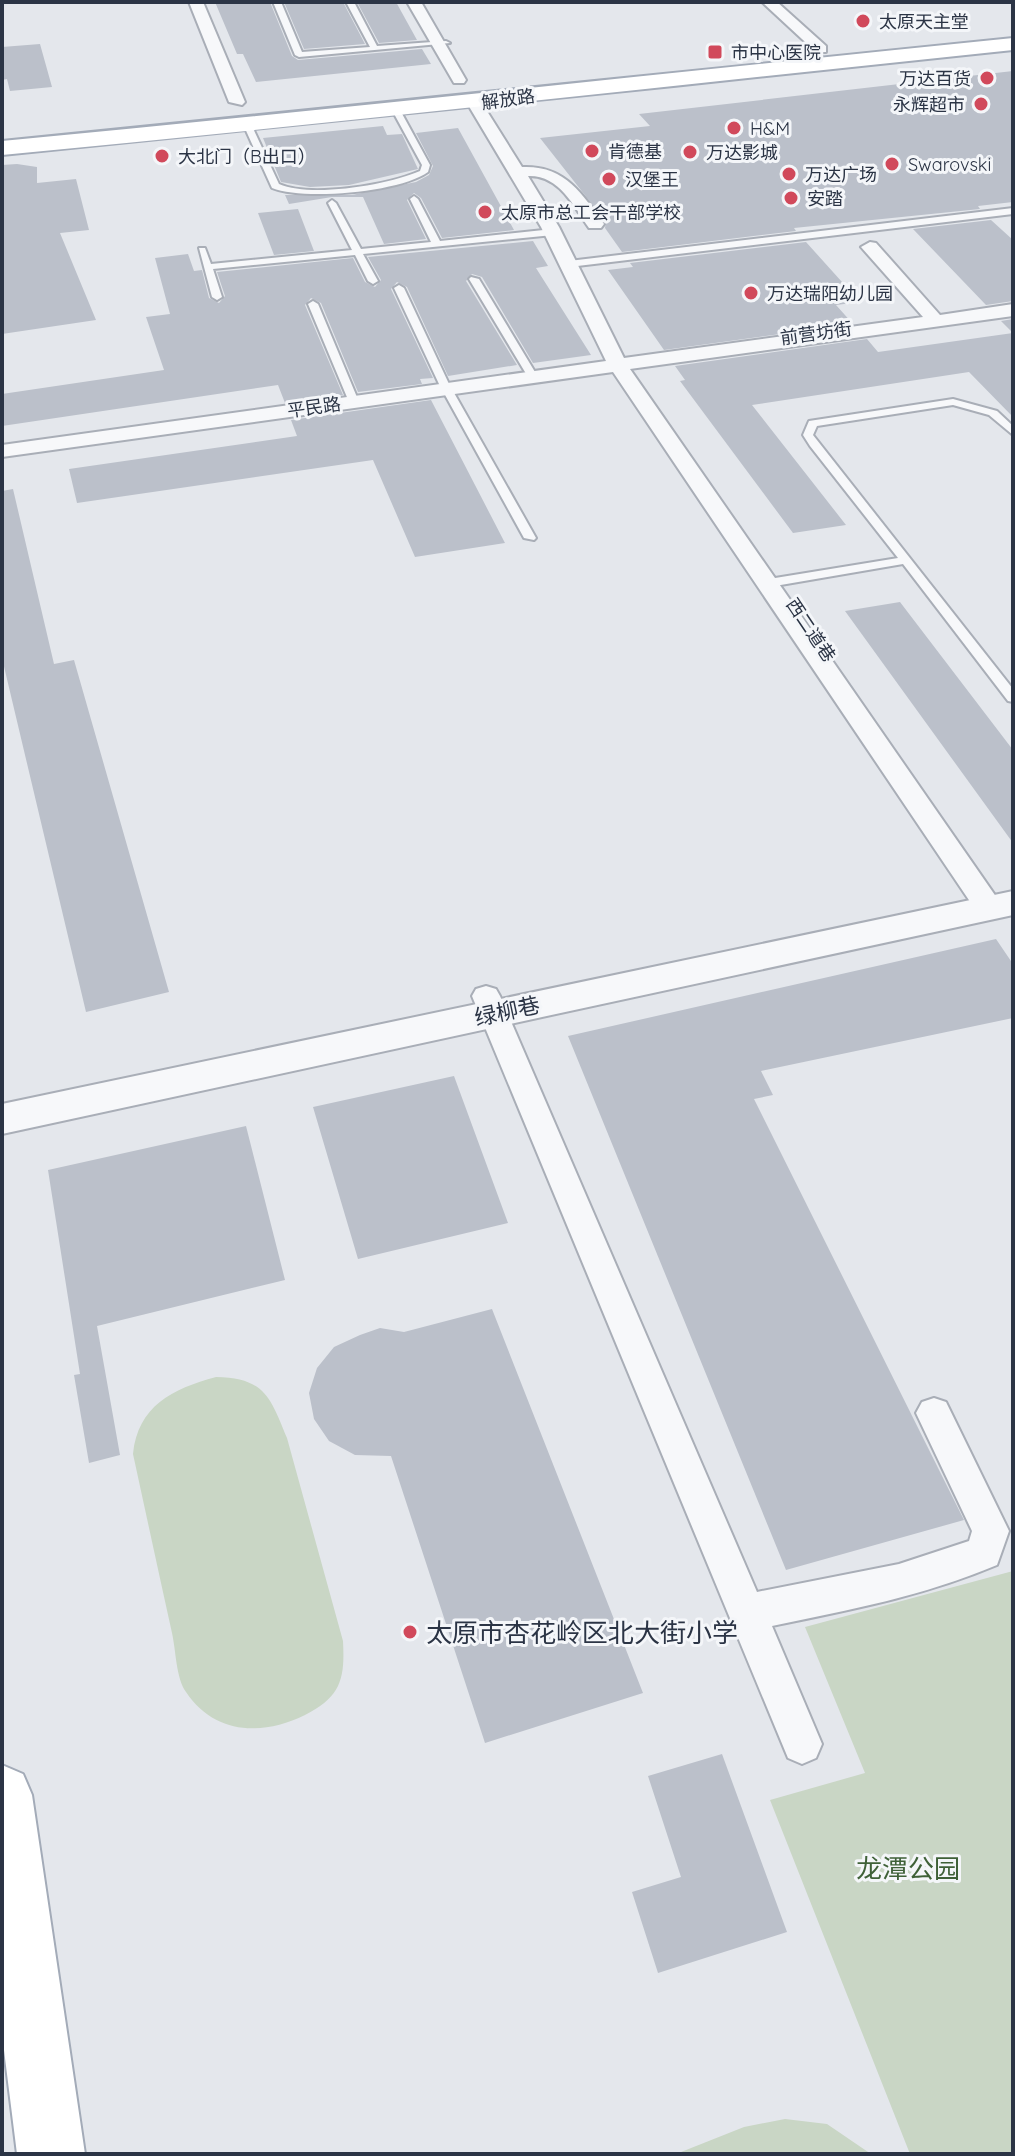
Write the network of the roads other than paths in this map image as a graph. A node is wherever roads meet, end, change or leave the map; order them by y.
1 (196, 2) edge
2 (277, 2) edge
3 (350, 2) edge
4 (414, 2) edge
5 (422, 2) edge
6 (769, 2) edge
7 (1013, 30) edge
8 (442, 44) junction
9 (1013, 44) edge
10 (375, 49) junction
11 (821, 49) junction
12 (512, 76) dead end
13 (618, 76) junction
14 (427, 83) dead end
15 (470, 87) junction
16 (245, 101) joint
17 (206, 105) dead end
18 (396, 110) junction
19 (247, 124) junction
20 (2, 133) edge
21 (2, 141) edge
22 (2, 148) edge
23 (518, 172) junction
24 (414, 199) dead end
25 (332, 203) dead end
26 (1008, 211) edge
27 (1013, 220) edge
28 (595, 224) dead end
29 (553, 232) junction
30 (437, 244) junction
31 (870, 247) dead end
32 (202, 250) dead end
33 (358, 252) junction
34 (569, 264) junction
35 (208, 267) junction
36 (474, 279) dead end
37 (373, 281) dead end
38 (399, 288) dead end
39 (217, 297) dead end
40 (313, 304) dead end
41 (1013, 308) edge
42 (935, 319) junction
43 (621, 363) junction
44 (531, 374) junction
45 (446, 386) junction
46 (353, 399) junction
47 (1013, 432) edge
48 (2, 444) edge
49 (2, 451) edge
50 (530, 538) dead end
51 (906, 560) junction
52 (774, 582) junction
53 (1013, 698) edge
54 (997, 899) edge
55 (489, 1005) junction
56 (2, 1099) edge
57 (2, 1119) edge
58 (934, 1413) dead end
59 (746, 1613) junction
60 (802, 1744) dead end
61 (2, 1795) edge
62 (51, 2154) edge

1 - 16 street
2 - 10 lane
3 - 10 lane
4 - 8 street
5 - 8 street
6 - 11 street
7 - 11 main road, 解放路
8 - 10 lane
8 - 15 street, 西二道巷
9 - 13 main road, 解放路
11 - 13 main road, 解放路
12 - 13 main road, 解放路
13 - 15 main road
14 - 15 main road, 解放路
15 - 18 main road, 解放路
15 - 20 main road, 解放路
15 - 21 main road, 解放路
15 - 23 street, 西二道巷
16 - 17 main road
18 - 19 main road, 解放路
18 - 19 lane
19 - 22 main road, 解放路
23 - 28 street
23 - 29 street, 西二道巷
24 - 30 lane
25 - 33 lane
26 - 27 lane
26 - 34 lane
29 - 30 lane
29 - 34 street, 西二道巷
30 - 33 lane
31 - 42 street
32 - 35 lane
33 - 35 lane
33 - 37 lane
34 - 43 street, 西二道巷
35 - 39 lane
36 - 44 lane
38 - 45 lane
40 - 46 lane
41 - 42 street, 前营坊街
42 - 43 street, 前营坊街
43 - 44 street, 平民路
43 - 52 street, 西二道巷
44 - 45 street, 平民路
45 - 46 street, 平民路
45 - 50 lane
46 - 48 street, 平民路
46 - 49 street, 平民路
47 - 51 lane
51 - 52 lane
51 - 53 lane
52 - 54 street, 西二道巷
54 - 55 street, 绿柳巷
55 - 56 street, 绿柳巷
55 - 57 street, 绿柳巷
55 - 59 street
58 - 59 street
59 - 60 street
61 - 62 main road

